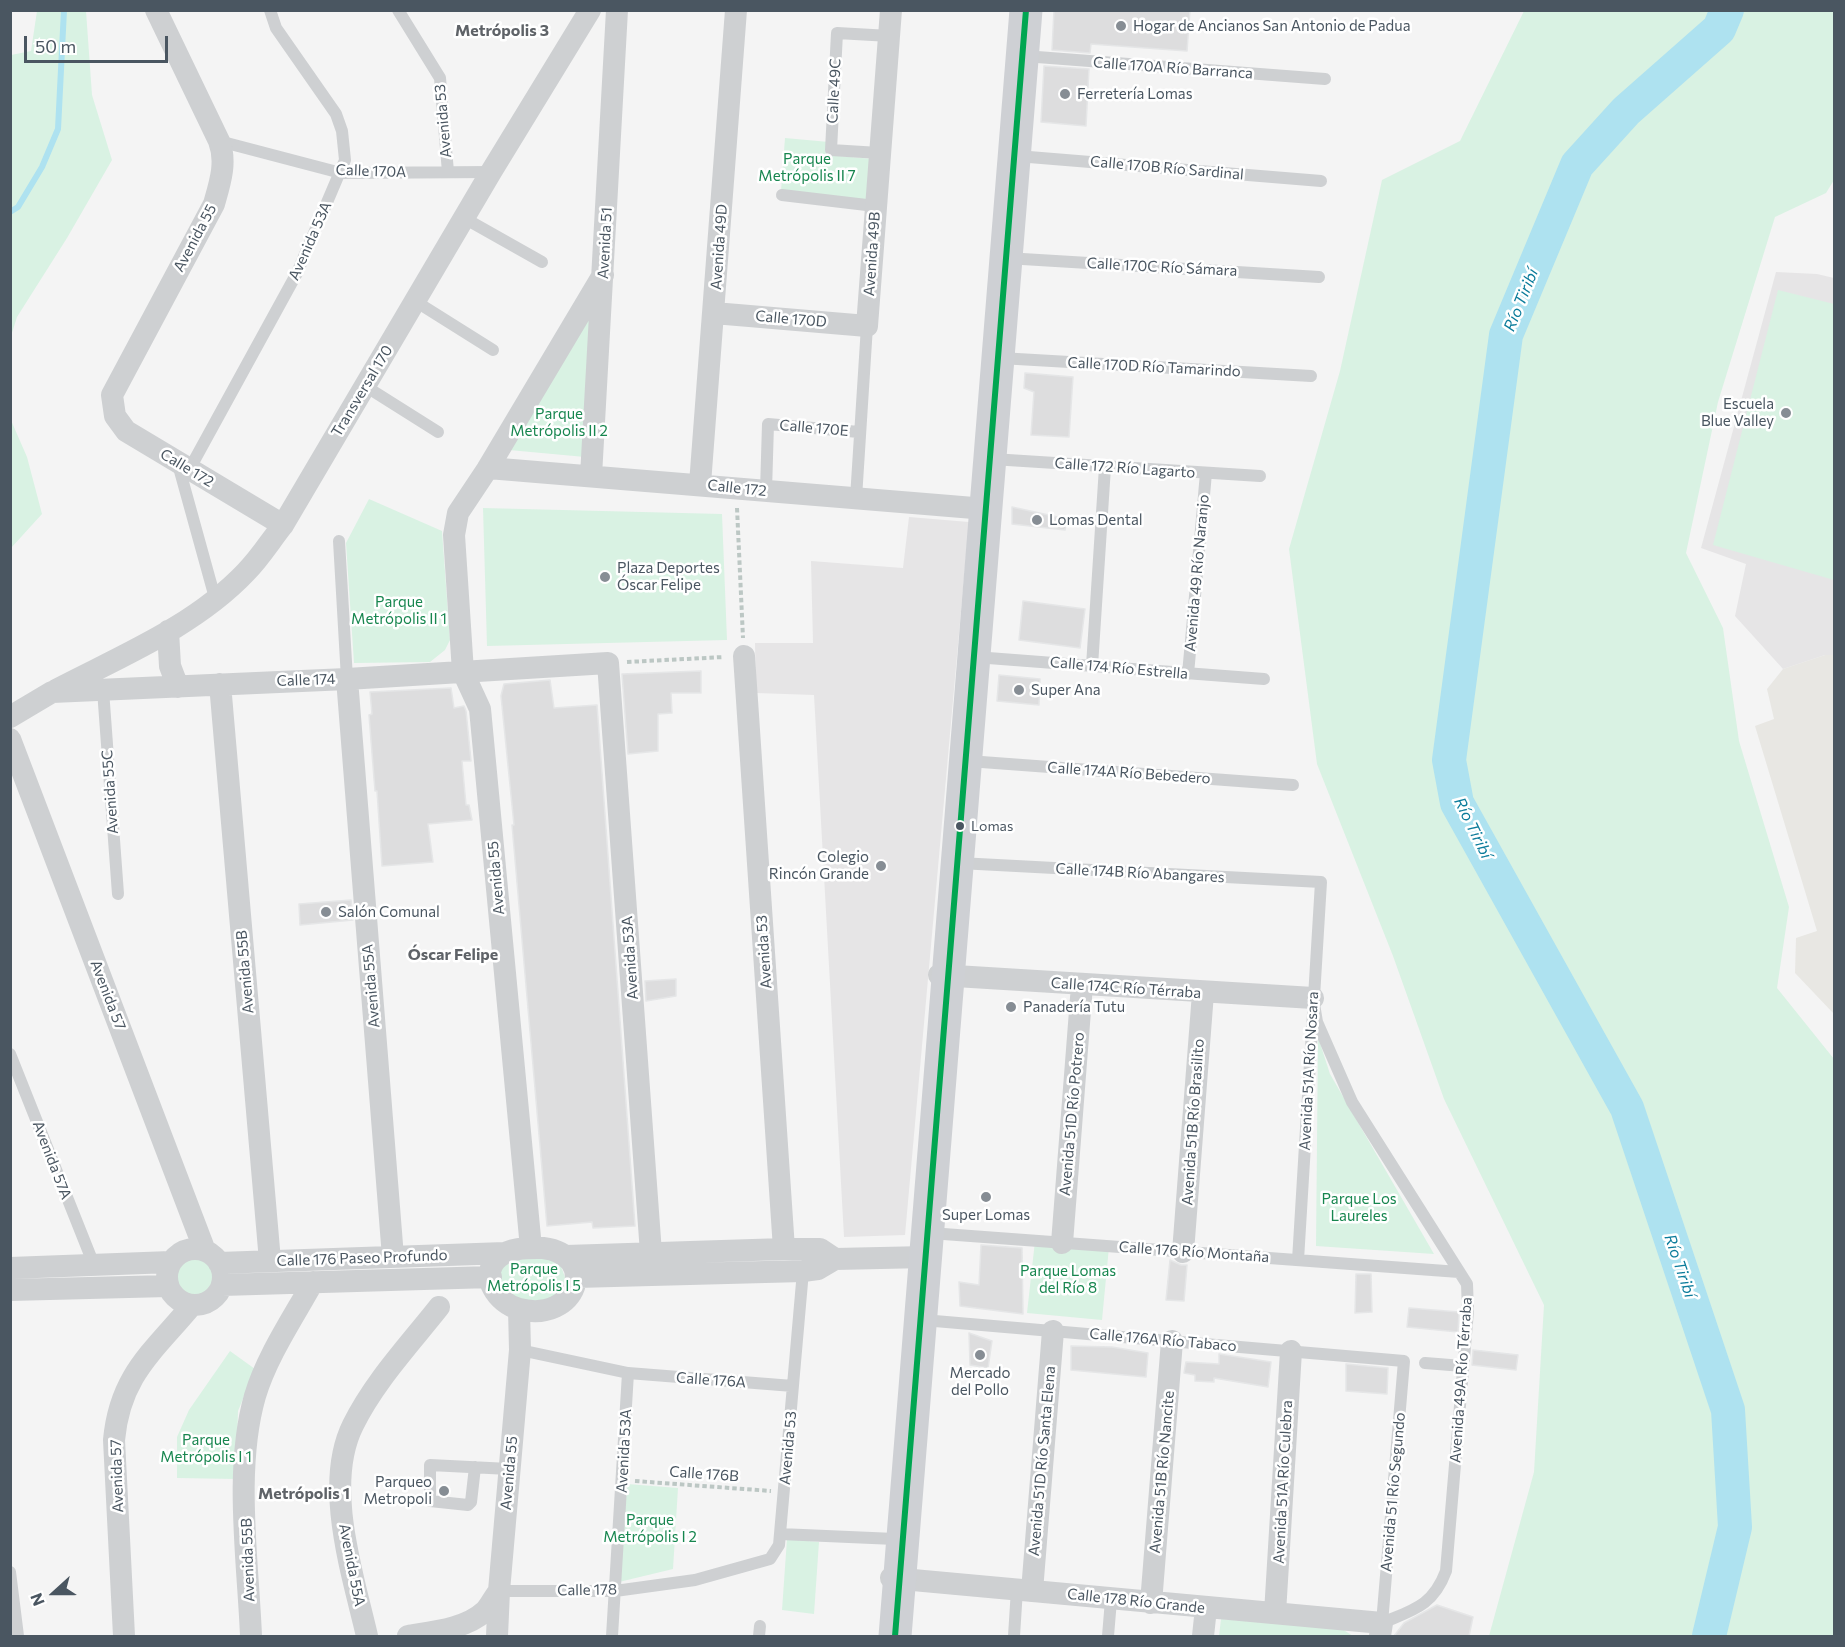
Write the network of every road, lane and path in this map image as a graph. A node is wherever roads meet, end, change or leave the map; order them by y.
1 (156, 10) edge
2 (270, 10) edge
3 (398, 10) edge
4 (590, 10) edge
5 (618, 10) edge
6 (736, 10) edge
7 (891, 10) edge
8 (1016, 10) edge
9 (1026, 10) edge
10 (890, 36) junction
11 (1022, 56) junction
12 (1325, 79) dead end
13 (219, 141) junction
14 (879, 153) junction
15 (1014, 156) junction
16 (448, 172) junction
17 (491, 172) junction
18 (341, 173) junction
19 (1321, 180) dead end
20 (782, 195) dead end
21 (875, 206) junction
22 (464, 218) junction
23 (1006, 258) junction
24 (543, 262) dead end
25 (603, 275) junction
26 (1319, 277) dead end
27 (415, 301) junction
28 (714, 313) junction
29 (867, 326) junction
30 (493, 350) dead end
31 (998, 358) junction
32 (1311, 376) dead end
33 (365, 386) junction
34 (112, 395) joint
35 (438, 432) dead end
36 (859, 432) junction
37 (990, 459) junction
38 (1106, 466) junction
39 (184, 467) junction
40 (488, 468) junction
41 (1206, 473) junction
42 (591, 476) junction
43 (1260, 476) dead end
44 (700, 484) junction
45 (736, 488) junction
46 (766, 491) junction
47 (856, 498) junction
48 (981, 509) junction
49 (283, 525) junction
50 (339, 541) dead end
51 (215, 598) junction
52 (168, 631) junction
53 (744, 656) junction
54 (974, 657) junction
55 (608, 663) junction
56 (1092, 666) junction
57 (463, 672) junction
58 (1188, 674) junction
59 (347, 679) junction
60 (1264, 679) dead end
61 (220, 684) junction
62 (178, 687) junction
63 (103, 690) junction
64 (52, 692) junction
65 (10, 717) edge
66 (10, 739) edge
67 (966, 761) junction
68 (1293, 785) dead end
69 (958, 863) junction
70 (1321, 882) joint
71 (118, 894) dead end
72 (944, 975) junction
73 (1082, 985) junction
74 (1203, 993) junction
75 (1313, 998) junction
76 (10, 1054) edge
77 (1062, 1243) junction
78 (531, 1248) junction
79 (784, 1249) junction
80 (924, 1249) junction
81 (1183, 1252) junction
82 (505, 1253) junction
83 (651, 1253) junction
84 (567, 1256) junction
85 (393, 1257) junction
86 (835, 1259) junction
87 (1298, 1260) junction
88 (270, 1261) junction
89 (171, 1262) junction
90 (94, 1265) junction
91 (215, 1266) junction
92 (10, 1268) edge
93 (802, 1271) junction
94 (1459, 1272) junction
95 (491, 1277) junction
96 (576, 1277) junction
97 (314, 1282) junction
98 (168, 1286) junction
99 (10, 1290) edge
100 (192, 1305) junction
101 (439, 1307) dead end
102 (519, 1310) junction
103 (921, 1320) junction
104 (1053, 1331) junction
105 (1172, 1341) junction
106 (520, 1350) junction
107 (1291, 1351) junction
108 (1404, 1361) joint
109 (1425, 1362) dead end
110 (1463, 1366) junction
111 (628, 1373) junction
112 (793, 1386) junction
113 (475, 1467) junction
114 (509, 1469) junction
115 (622, 1480) junction
116 (784, 1492) junction
117 (780, 1534) junction
118 (895, 1539) junction
119 (775, 1553) joint
120 (10, 1572) edge
121 (896, 1578) junction
122 (1025, 1590) junction
123 (499, 1591) junction
124 (615, 1591) junction
125 (1111, 1600) junction
126 (1151, 1603) junction
127 (1206, 1608) junction
128 (1275, 1613) junction
129 (1381, 1630) edge
130 (18, 1636) edge
131 (124, 1636) edge
132 (251, 1636) edge
133 (367, 1636) edge
134 (408, 1636) edge
135 (497, 1636) edge
136 (612, 1636) edge
137 (886, 1636) edge
138 (895, 1636) edge
139 (1014, 1636) edge
140 (1108, 1636) edge
141 (1203, 1636) edge

1 - 13 street, Avenida 55
2 - 18 lane, Avenida 53A
3 - 16 lane, Avenida 53
4 - 17 street, Transversal 170
5 - 25 street, Avenida 51
6 - 28 street, Avenida 49D
7 - 10 street, Avenida 49B
8 - 48 main road
9 - 11 main road
10 - 14 street, Avenida 49B
10 - 14 lane, Calle 49C
11 - 12 lane, Calle 170A Río Barranca
11 - 15 main road
13 - 18 lane, Calle 170A
13 - 34 street, Avenida 55
14 - 21 street, Avenida 49B
15 - 19 lane, Calle 170B Río Sardinal
15 - 23 main road
16 - 17 lane, Calle 170A
16 - 18 lane, Calle 170A
17 - 22 street, Transversal 170
18 - 39 lane, Avenida 53A
20 - 21 lane
21 - 29 street, Avenida 49B
22 - 24 lane
22 - 27 street, Transversal 170
23 - 26 lane, Calle 170C Río Sámara
23 - 31 main road
25 - 40 street
25 - 42 street, Avenida 51
27 - 30 lane
27 - 33 street, Transversal 170
28 - 29 street, Calle 170D
28 - 44 street, Avenida 49D
29 - 36 lane, Avenida 49B
31 - 32 lane, Calle 170D Río Tamarindo
31 - 37 main road
33 - 35 lane
33 - 49 street, Transversal 170
34 - 39 street, Calle 172
36 - 46 lane, Calle 170E
36 - 47 lane, Avenida 49B
37 - 38 lane, Calle 172 Río Lagarto
37 - 48 main road
38 - 41 lane, Calle 172 Río Lagarto
38 - 56 lane
39 - 49 street, Calle 172
39 - 51 lane
40 - 42 street, Calle 172
40 - 57 street, Avenida 55
41 - 43 lane, Calle 172 Río Lagarto
41 - 58 lane, Avenida 49 Río Naranjo
42 - 44 street, Calle 172
44 - 45 street, Calle 172
45 - 46 street, Calle 172
45 - 53 path
46 - 47 street, Calle 172
47 - 48 street, Calle 172
48 - 54 main road
48 - 72 main road
49 - 51 street, Transversal 170
50 - 59 lane
51 - 52 street, Transversal 170
52 - 62 street
52 - 64 street, Transversal 170
53 - 55 path
53 - 79 street, Avenida 53
54 - 56 lane, Calle 174 Río Estrella
54 - 67 main road
55 - 57 street, Calle 174
55 - 83 street, Avenida 53A
56 - 58 lane, Calle 174 Río Estrella
57 - 59 street, Calle 174
57 - 78 street, Avenida 55
58 - 60 lane, Calle 174 Río Estrella
59 - 61 street, Calle 174
59 - 85 street, Avenida 55A
61 - 62 street, Calle 174
61 - 88 street, Avenida 55B
62 - 63 street, Calle 174
63 - 64 street, Calle 174
63 - 71 lane, Avenida 55C
64 - 65 street, Calle 174
66 - 91 street, Avenida 57
67 - 68 lane, Calle 174A Río Bebedero
67 - 69 main road
69 - 70 lane, Calle 174B Río Abangares
69 - 72 main road
70 - 75 lane, Avenida 51A Río Nosara
72 - 73 street, Calle 174C Río Térraba
72 - 80 main road
73 - 74 street, Calle 174C Río Térraba
73 - 77 street, Avenida 51D Río Potrero
74 - 75 street, Calle 174C Río Térraba
74 - 81 street, Avenida 51B Río Brasilito
75 - 87 lane, Avenida 51A Río Nosara
75 - 94 lane, Avenida 49A Río Térraba
76 - 90 lane, Avenida 57A
77 - 80 lane, Calle 176 Río Montaña
77 - 81 lane, Calle 176 Río Montaña
78 - 82 street
78 - 84 street
79 - 83 street
79 - 86 street
80 - 86 street
80 - 103 main road
80 - 118 main road
81 - 87 lane, Calle 176 Río Montaña
82 - 85 street, Calle 176 Paseo Profundo
82 - 95 street
83 - 84 street
84 - 96 street
85 - 88 street, Calle 176 Paseo Profundo
86 - 93 street
87 - 94 lane, Calle 176 Río Montaña
88 - 91 street, Calle 176 Paseo Profundo
89 - 90 street
89 - 91 street
89 - 98 street
90 - 92 street
91 - 97 street, Calle 176 Paseo Profundo
91 - 100 street
93 - 96 street
93 - 112 lane, Avenida 53
94 - 110 lane, Avenida 49A Río Térraba
95 - 97 street, Calle 176 Paseo Profundo
95 - 102 street
96 - 102 street
97 - 132 street, Avenida 55B
98 - 99 street
98 - 100 street
100 - 131 street, Avenida 57
101 - 133 street, Avenida 55A
102 - 106 street, Avenida 55
103 - 104 lane, Calle 176A Río Tabaco
103 - 121 main road
104 - 105 lane, Calle 176A Río Tabaco
104 - 122 street, Avenida 51D Río Santa Elena
105 - 107 lane, Calle 176A Río Tabaco
105 - 126 street, Avenida 51B Río Nancite
106 - 111 lane, Calle 176A
106 - 114 street, Avenida 55
107 - 108 lane, Calle 176A Río Tabaco
107 - 128 street, Avenida 51A Río Culebra
108 - 129 lane, Avenida 51 Río Segundo
109 - 110 lane
110 - 129 lane, Avenida 49A Río Térraba
111 - 112 lane, Calle 176A
111 - 115 lane, Avenida 53A
112 - 116 lane, Avenida 53
113 - 113 lane
113 - 114 lane
114 - 123 street, Avenida 55
115 - 116 path, Calle 176B
115 - 124 lane, Avenida 53A
116 - 117 lane, Avenida 53
117 - 118 lane
117 - 119 lane, Avenida 53
118 - 121 main road
119 - 124 lane, Calle 178
120 - 130 lane
121 - 122 street, Calle 178 Río Grande
121 - 137 main road
121 - 138 main road
122 - 125 street, Calle 178 Río Grande
122 - 139 lane
123 - 124 lane, Calle 178
123 - 134 street
123 - 135 street, Avenida 55
124 - 136 lane, Avenida 53A
125 - 126 street, Calle 178 Río Grande
125 - 140 lane
126 - 127 street, Calle 178 Río Grande
127 - 128 street, Calle 178 Río Grande
127 - 141 street
128 - 129 street, Calle 178 Río Grande

